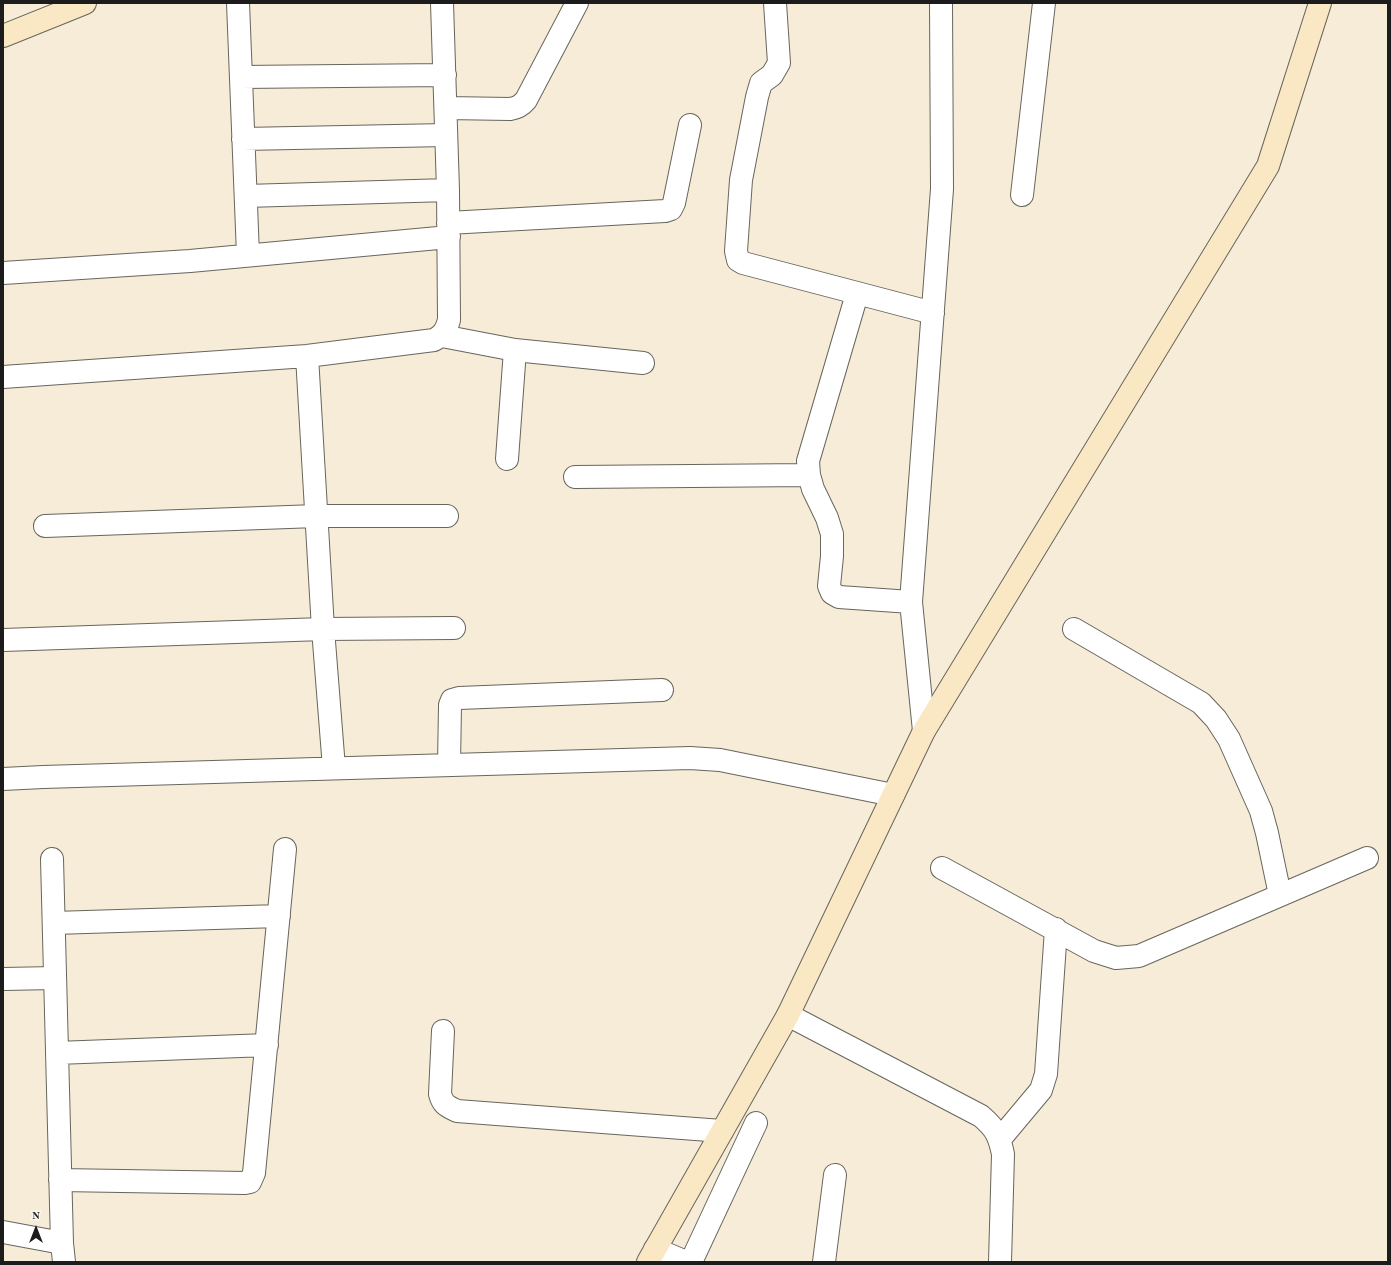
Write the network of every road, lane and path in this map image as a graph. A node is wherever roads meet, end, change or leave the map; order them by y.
1 (85, 3) edge
2 (238, 3) edge
3 (442, 3) edge
4 (577, 3) edge
5 (776, 3) edge
6 (941, 3) edge
7 (1044, 3) edge
8 (1320, 3) edge
9 (3, 36) edge
10 (445, 75) junction
11 (241, 78) junction
12 (446, 108) junction
13 (690, 125) dead end
14 (446, 135) junction
15 (243, 139) junction
16 (448, 190) junction
17 (1022, 195) dead end
18 (246, 196) junction
19 (448, 230) junction
20 (248, 255) junction
21 (3, 273) edge
22 (858, 294) junction
23 (933, 313) junction
24 (442, 336) junction
25 (515, 350) junction
26 (307, 356) junction
27 (643, 363) dead end
28 (3, 377) edge
29 (507, 459) dead end
30 (809, 475) junction
31 (575, 477) dead end
32 (316, 516) junction
33 (447, 516) dead end
34 (45, 526) dead end
35 (911, 602) junction
36 (323, 628) junction
37 (454, 628) dead end
38 (1074, 628) dead end
39 (3, 640) edge
40 (662, 690) dead end
41 (924, 731) junction
42 (449, 765) junction
43 (334, 768) junction
44 (3, 780) edge
45 (893, 795) junction
46 (285, 849) dead end
47 (1366, 858) dead end
48 (52, 860) dead end
49 (942, 868) dead end
50 (1280, 895) junction
51 (280, 916) junction
52 (54, 923) junction
53 (1056, 929) junction
54 (55, 978) junction
55 (3, 979) edge
56 (788, 1015) junction
57 (443, 1031) dead end
58 (267, 1045) junction
59 (57, 1053) junction
60 (756, 1122) dead end
61 (722, 1131) junction
62 (1000, 1139) junction
63 (834, 1175) dead end
64 (60, 1180) junction
65 (3, 1232) edge
66 (63, 1252) edge
67 (651, 1256) edge
68 (686, 1262) edge
69 (691, 1262) edge
70 (824, 1262) edge
71 (1000, 1262) edge

1 - 9 main road
2 - 11 street
3 - 10 street
4 - 12 street
5 - 22 street
6 - 23 street
7 - 17 street
8 - 41 main road
10 - 11 street
10 - 12 street
11 - 15 street
12 - 14 street
13 - 19 street
14 - 15 street
14 - 16 street
15 - 18 street
16 - 18 street
16 - 19 street
18 - 20 street
19 - 20 street
19 - 24 street
20 - 21 street
22 - 23 street
22 - 30 street
23 - 35 street
24 - 25 street
24 - 26 street
25 - 27 street
25 - 29 street
26 - 28 street
26 - 32 street
30 - 31 street
30 - 35 street
32 - 33 street
32 - 34 street
32 - 36 street
35 - 41 street
36 - 37 street
36 - 39 street
36 - 43 street
38 - 50 street
40 - 42 street
41 - 45 main road
42 - 43 street
42 - 45 street
43 - 44 street
45 - 56 main road
46 - 51 street
47 - 50 street
48 - 52 street
49 - 53 street
50 - 53 street
51 - 52 street
51 - 58 street
52 - 54 street
53 - 62 street
54 - 55 street
54 - 59 street
56 - 61 main road
56 - 62 street
57 - 61 street
58 - 59 street
58 - 64 street
59 - 64 street
60 - 69 street
61 - 67 main road
62 - 71 street
63 - 70 street
64 - 66 street
65 - 66 street
67 - 68 street

